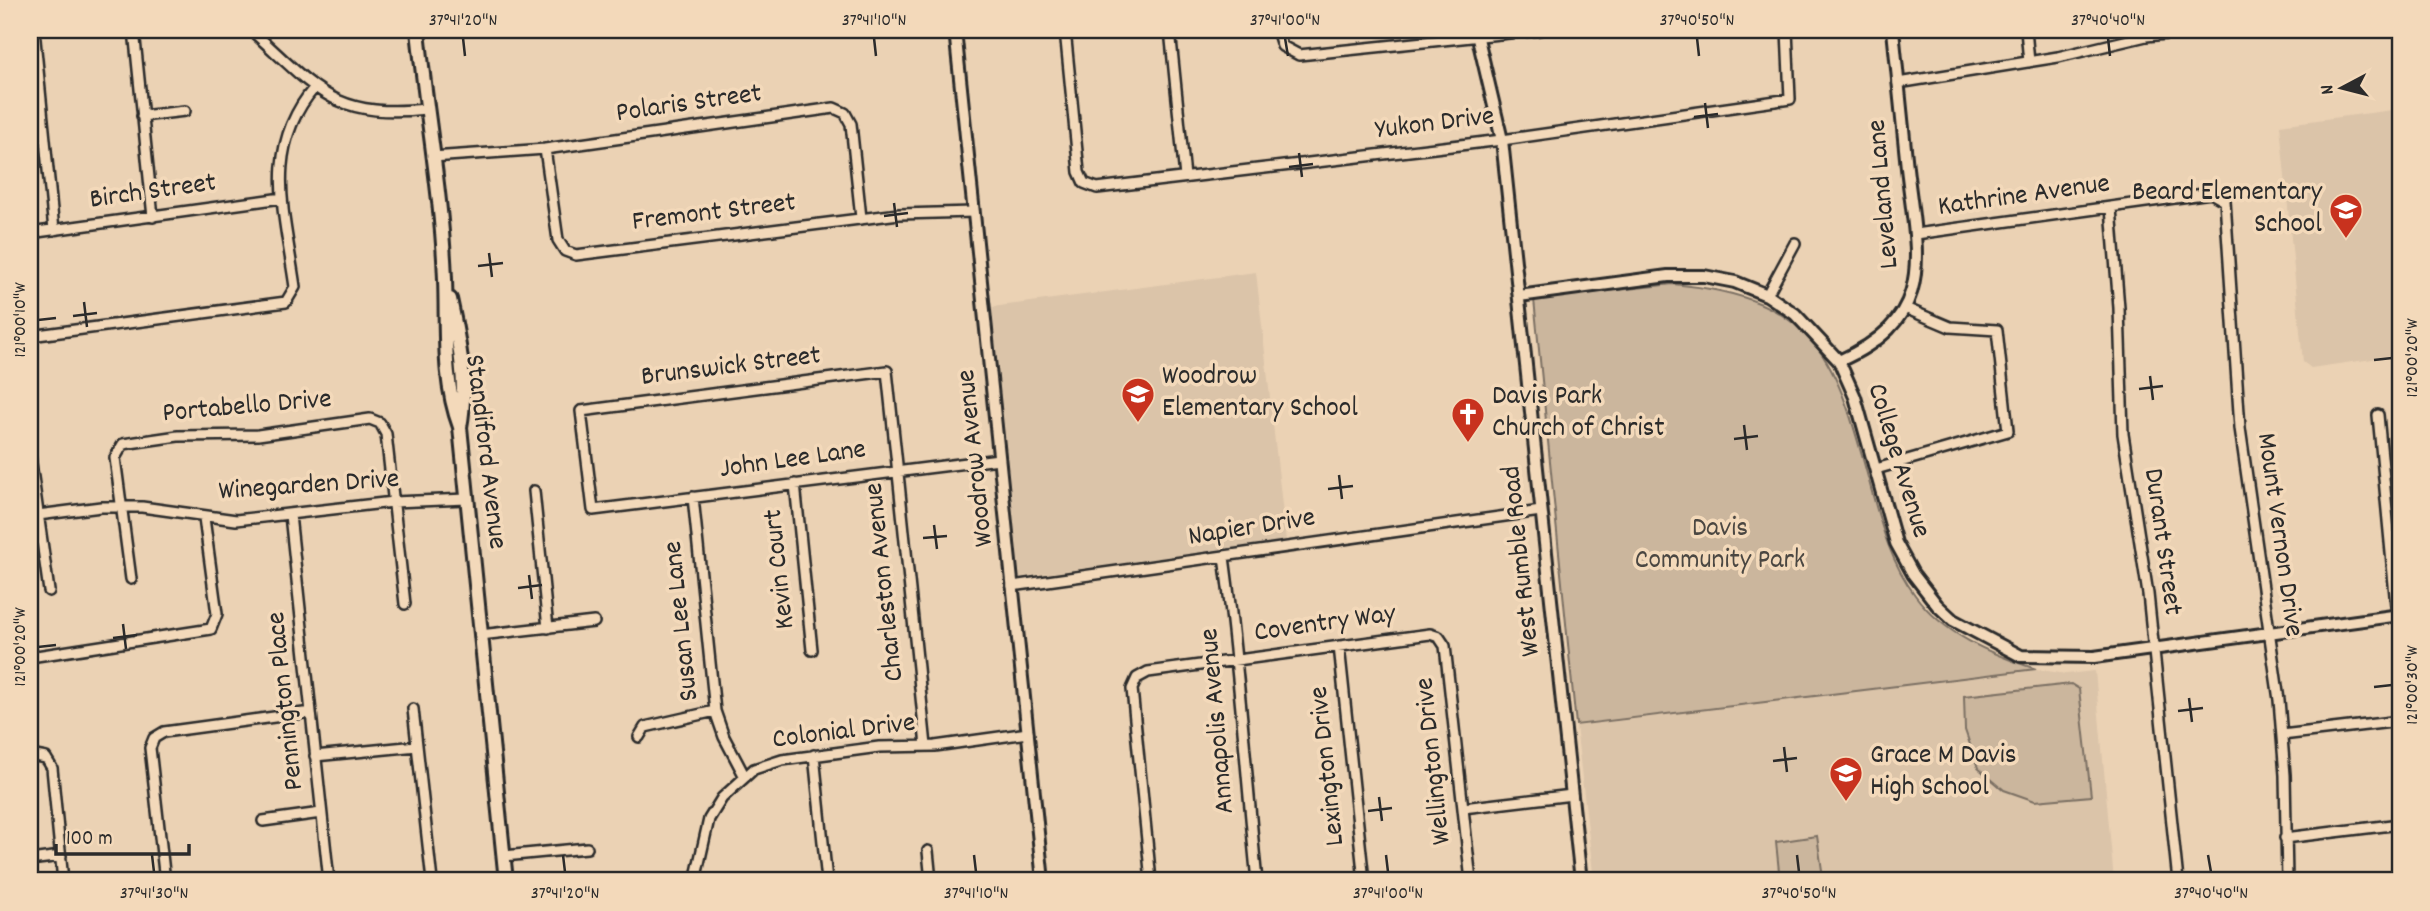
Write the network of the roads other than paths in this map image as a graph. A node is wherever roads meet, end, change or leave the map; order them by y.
1 (34, 30) edge
2 (134, 30) edge
3 (251, 30) edge
4 (421, 30) edge
5 (955, 30) edge
6 (1065, 30) edge
7 (1170, 30) edge
8 (1277, 30) edge
9 (1539, 30) edge
10 (1787, 30) edge
11 (1893, 30) edge
12 (2026, 30) edge
13 (2207, 30) edge
14 (1478, 33) edge
15 (2029, 62) junction
16 (1898, 83) junction
17 (315, 87) junction
18 (426, 109) junction
19 (185, 111) dead end
20 (142, 116) junction
21 (1502, 140) junction
22 (545, 149) junction
23 (432, 157) junction
24 (1185, 177) junction
25 (2221, 197) joint
26 (282, 198) junction
27 (2111, 208) junction
28 (974, 212) junction
29 (153, 217) junction
30 (861, 218) junction
31 (54, 230) junction
32 (30, 233) edge
33 (1916, 234) junction
34 (1795, 243) dead end
35 (1768, 295) junction
36 (1518, 296) junction
37 (1905, 308) junction
38 (30, 336) edge
39 (1839, 361) junction
40 (887, 371) joint
41 (2378, 415) dead end
42 (30, 456) edge
43 (999, 458) junction
44 (1876, 469) junction
45 (898, 470) junction
46 (795, 484) junction
47 (534, 491) dead end
48 (693, 497) junction
49 (467, 499) junction
50 (393, 502) junction
51 (121, 507) junction
52 (593, 510) joint
53 (1541, 511) junction
54 (34, 515) edge
55 (290, 515) junction
56 (204, 517) junction
57 (1224, 557) junction
58 (131, 579) dead end
59 (1012, 586) junction
60 (49, 591) dead end
61 (405, 604) dead end
62 (2398, 615) edge
63 (594, 622) dead end
64 (548, 628) junction
65 (2267, 634) junction
66 (480, 635) junction
67 (1439, 637) joint
68 (1339, 646) junction
69 (2153, 649) junction
70 (812, 650) dead end
71 (30, 657) edge
72 (1238, 659) junction
73 (413, 709) dead end
74 (715, 711) junction
75 (311, 712) junction
76 (2400, 721) edge
77 (1028, 733) junction
78 (2282, 735) junction
79 (639, 737) dead end
80 (417, 746) junction
81 (926, 746) junction
82 (30, 755) edge
83 (814, 755) junction
84 (316, 756) junction
85 (744, 775) junction
86 (1572, 795) junction
87 (1463, 808) junction
88 (321, 813) junction
89 (263, 821) dead end
90 (2400, 824) edge
91 (2285, 838) junction
92 (587, 848) dead end
93 (928, 851) dead end
94 (61, 856) junction
95 (504, 856) junction
96 (30, 860) edge
97 (63, 881) edge
98 (165, 881) edge
99 (328, 881) edge
100 (432, 881) edge
101 (506, 881) edge
102 (695, 881) edge
103 (827, 881) edge
104 (931, 881) edge
105 (1043, 881) edge
106 (1151, 881) edge
107 (1257, 881) edge
108 (1364, 881) edge
109 (1471, 881) edge
110 (1581, 881) edge
111 (2178, 881) edge
112 (2287, 881) edge

1 - 31 street
2 - 20 street
3 - 17 street
4 - 18 main road, Standiford Avenue
5 - 28 street, Woodrow Avenue
6 - 24 street, Yukon Drive
7 - 24 street
8 - 14 street
9 - 14 street
10 - 21 street, Yukon Drive
11 - 16 street, Leveland Lane
12 - 15 street
13 - 15 street
14 - 21 street, West Rumble Road
15 - 16 street
16 - 33 street, Leveland Lane
17 - 18 street
17 - 26 street
18 - 23 main road, Standiford Avenue
19 - 20 street
20 - 29 street
21 - 24 street, Yukon Drive
21 - 36 street, West Rumble Road
22 - 23 street, Polaris Street
22 - 30 street, Fremont Street
22 - 30 street, Polaris Street
23 - 49 main road, Standiford Avenue
25 - 27 street, Kathrine Avenue
25 - 65 street, Mount Vernon Drive
26 - 29 street, Birch Street
26 - 38 street
27 - 33 street, Kathrine Avenue
27 - 69 street, Durant Street
28 - 30 street, Fremont Street
28 - 43 street, Woodrow Avenue
29 - 31 street, Birch Street
31 - 32 street, Birch Street
33 - 37 street, Leveland Lane
34 - 35 street
35 - 36 street, College Avenue
35 - 39 street, College Avenue
36 - 53 street, West Rumble Road
37 - 39 street, Leveland Lane
37 - 44 street
39 - 44 street, College Avenue
40 - 45 street, Charleston Avenue
40 - 52 street, Brunswick Street
41 - 62 street
42 - 54 street
43 - 45 street, John Lee Lane
43 - 59 street, Woodrow Avenue
44 - 69 street, College Avenue
45 - 46 street, John Lee Lane
45 - 81 street, Charleston Avenue
46 - 48 street, John Lee Lane
46 - 70 street, Kevin Court
47 - 64 street
48 - 52 street, John Lee Lane
48 - 74 street, Susan Lee Lane
49 - 50 street, Winegarden Drive
49 - 66 main road, Standiford Avenue
50 - 51 street, Portabello Drive
50 - 55 street, Winegarden Drive
50 - 61 street
51 - 54 street, Winegarden Drive
51 - 56 street, Winegarden Drive
51 - 58 street
53 - 57 street, Napier Drive
53 - 86 street, West Rumble Road
54 - 60 street
55 - 56 street, Winegarden Drive
55 - 75 street, Pennington Place
56 - 71 street
57 - 59 street, Napier Drive
57 - 72 street, Annapolis Avenue
59 - 77 street, Woodrow Avenue
62 - 65 street, College Avenue
63 - 64 street
64 - 66 street
65 - 69 street, College Avenue
65 - 78 street, Mount Vernon Drive
66 - 95 main road, Standiford Avenue
67 - 68 street, Coventry Way
67 - 87 street, Wellington Drive
68 - 72 street, Coventry Way
68 - 108 street, Lexington Drive
69 - 111 street, Durant Street
72 - 106 street, Coventry Way
72 - 107 street, Annapolis Avenue
73 - 80 street
74 - 79 street
74 - 85 street, Susan Lee Lane
75 - 84 street, Pennington Place
75 - 98 street
76 - 78 street
77 - 81 street, Colonial Drive
77 - 105 street, Woodrow Avenue
78 - 91 street, Mount Vernon Drive
80 - 84 street
80 - 100 street
81 - 83 street, Colonial Drive
82 - 94 street
83 - 85 street, Colonial Drive
83 - 103 street
84 - 88 street, Pennington Place
85 - 102 street, Colonial Drive
86 - 87 street
86 - 110 street, West Rumble Road
87 - 109 street, Wellington Drive
88 - 89 street
88 - 99 street, Pennington Place
90 - 91 street
91 - 112 street, Mount Vernon Drive
92 - 95 street
93 - 104 street
94 - 96 street
94 - 97 street
95 - 101 main road, Standiford Avenue

